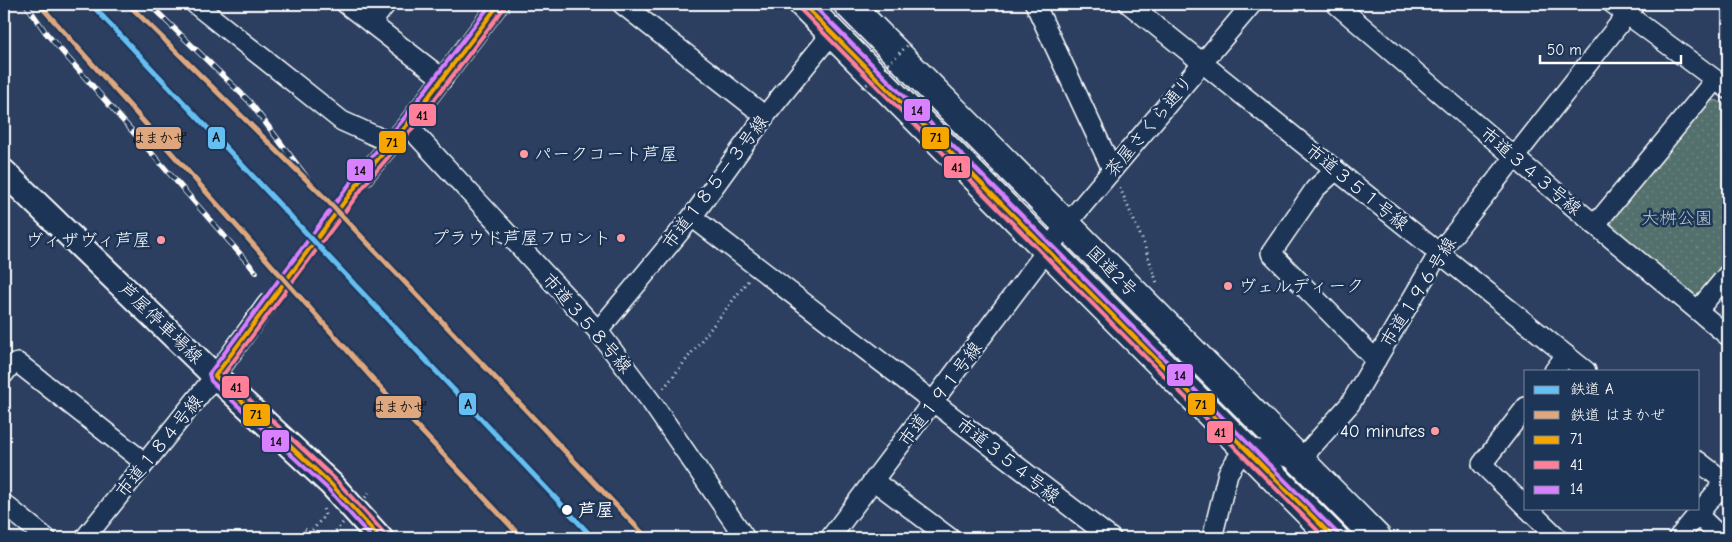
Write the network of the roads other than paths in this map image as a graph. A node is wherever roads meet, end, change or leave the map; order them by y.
1 (196, 4) edge
2 (346, 4) edge
3 (386, 4) edge
4 (499, 4) edge
5 (622, 4) edge
6 (803, 4) edge
7 (1036, 4) edge
8 (1129, 4) edge
9 (1252, 4) edge
10 (1336, 4) edge
11 (853, 6) edge
12 (1625, 7) edge
13 (371, 23) junction
14 (832, 33) junction
15 (1202, 62) junction
16 (443, 79) junction
17 (1722, 84) edge
18 (765, 116) junction
19 (407, 125) junction
20 (391, 144) junction
21 (1514, 158) junction
22 (1112, 169) junction
23 (1336, 170) junction
24 (4, 172) edge
25 (362, 178) tunnel mouth
26 (692, 216) junction
27 (1066, 225) junction
28 (1595, 225) junction
29 (1049, 250) junction
30 (1439, 253) junction
31 (1728, 274) edge
32 (267, 304) tunnel mouth
33 (1698, 310) junction
34 (598, 331) junction
35 (1728, 336) edge
36 (1566, 355) junction
37 (1376, 360) junction
38 (7, 370) edge
39 (1555, 370) edge
40 (1585, 370) edge
41 (215, 376) junction
42 (934, 402) junction
43 (1524, 410) edge
44 (1245, 448) junction
45 (1300, 460) junction
46 (1700, 462) edge
47 (145, 463) junction
48 (1726, 480) edge
49 (874, 481) junction
50 (4, 504) edge
51 (1524, 506) edge
52 (1528, 510) edge
53 (1698, 515) junction
54 (46, 538) edge
55 (85, 538) edge
56 (380, 538) edge
57 (745, 538) edge
58 (830, 538) edge
59 (950, 538) edge
60 (1111, 538) edge
61 (1212, 538) edge
62 (1334, 538) edge
63 (1377, 538) edge
64 (1558, 538) edge
65 (1678, 538) edge
66 (1722, 538) edge

1 - 20 street
2 - 13 street
3 - 13 street
4 - 16 street
5 - 18 street
6 - 14 highway, 国道2号
7 - 22 street
8 - 15 street, 市道３５１号線
9 - 15 street, 茶屋さくら通り
10 - 21 street, 市道３４３号線
11 - 27 highway, 国道2号
12 - 17 street
12 - 21 street, 市道１９６号線
13 - 16 street
14 - 18 street, 市道１８５－３号線
14 - 29 highway, 国道2号
15 - 22 street, 茶屋さくら通り
15 - 23 street, 市道３５１号線
16 - 19 street
17 - 28 street
18 - 26 street, 市道１８５－３号線
19 - 20 street
19 - 34 street, 市道３５８号線
20 - 25 street
21 - 28 street, 市道３４３号線
21 - 30 street, 市道１９６号線
22 - 27 street, 茶屋さくら通り
23 - 30 street, 市道３５１号線
23 - 37 street
24 - 41 main road, 芦屋停車場線
26 - 34 street, 市道１８５－３号線
26 - 42 street, 市道３５４号線
27 - 29 street, 茶屋さくら通り
27 - 45 highway, 国道2号
28 - 33 street, 市道３４３号線
29 - 42 street, 市道１９１号線
29 - 44 highway, 国道2号
30 - 36 street, 市道３５１号線
30 - 37 street, 市道１９６号線
31 - 33 street
32 - 41 street, 市道１８４号線
33 - 35 street, 市道３４３号線
34 - 57 street, 市道３５８号線
36 - 39 street
36 - 40 street, 市道３５１号線
37 - 45 street, 市道１９６号線
38 - 47 street
41 - 47 street, 市道１８４号線
41 - 56 main road, 芦屋停車場線
42 - 49 street, 市道１９１号線
42 - 60 street, 市道３５４号線
43 - 51 street
44 - 45 street
44 - 61 street
44 - 62 highway, 国道2号
45 - 63 highway, 国道2号
46 - 48 street
47 - 55 street, 市道１８４号線
48 - 53 street
49 - 58 street, 市道１９１号線
49 - 59 street
50 - 54 street
52 - 64 street
53 - 65 street
53 - 66 street

